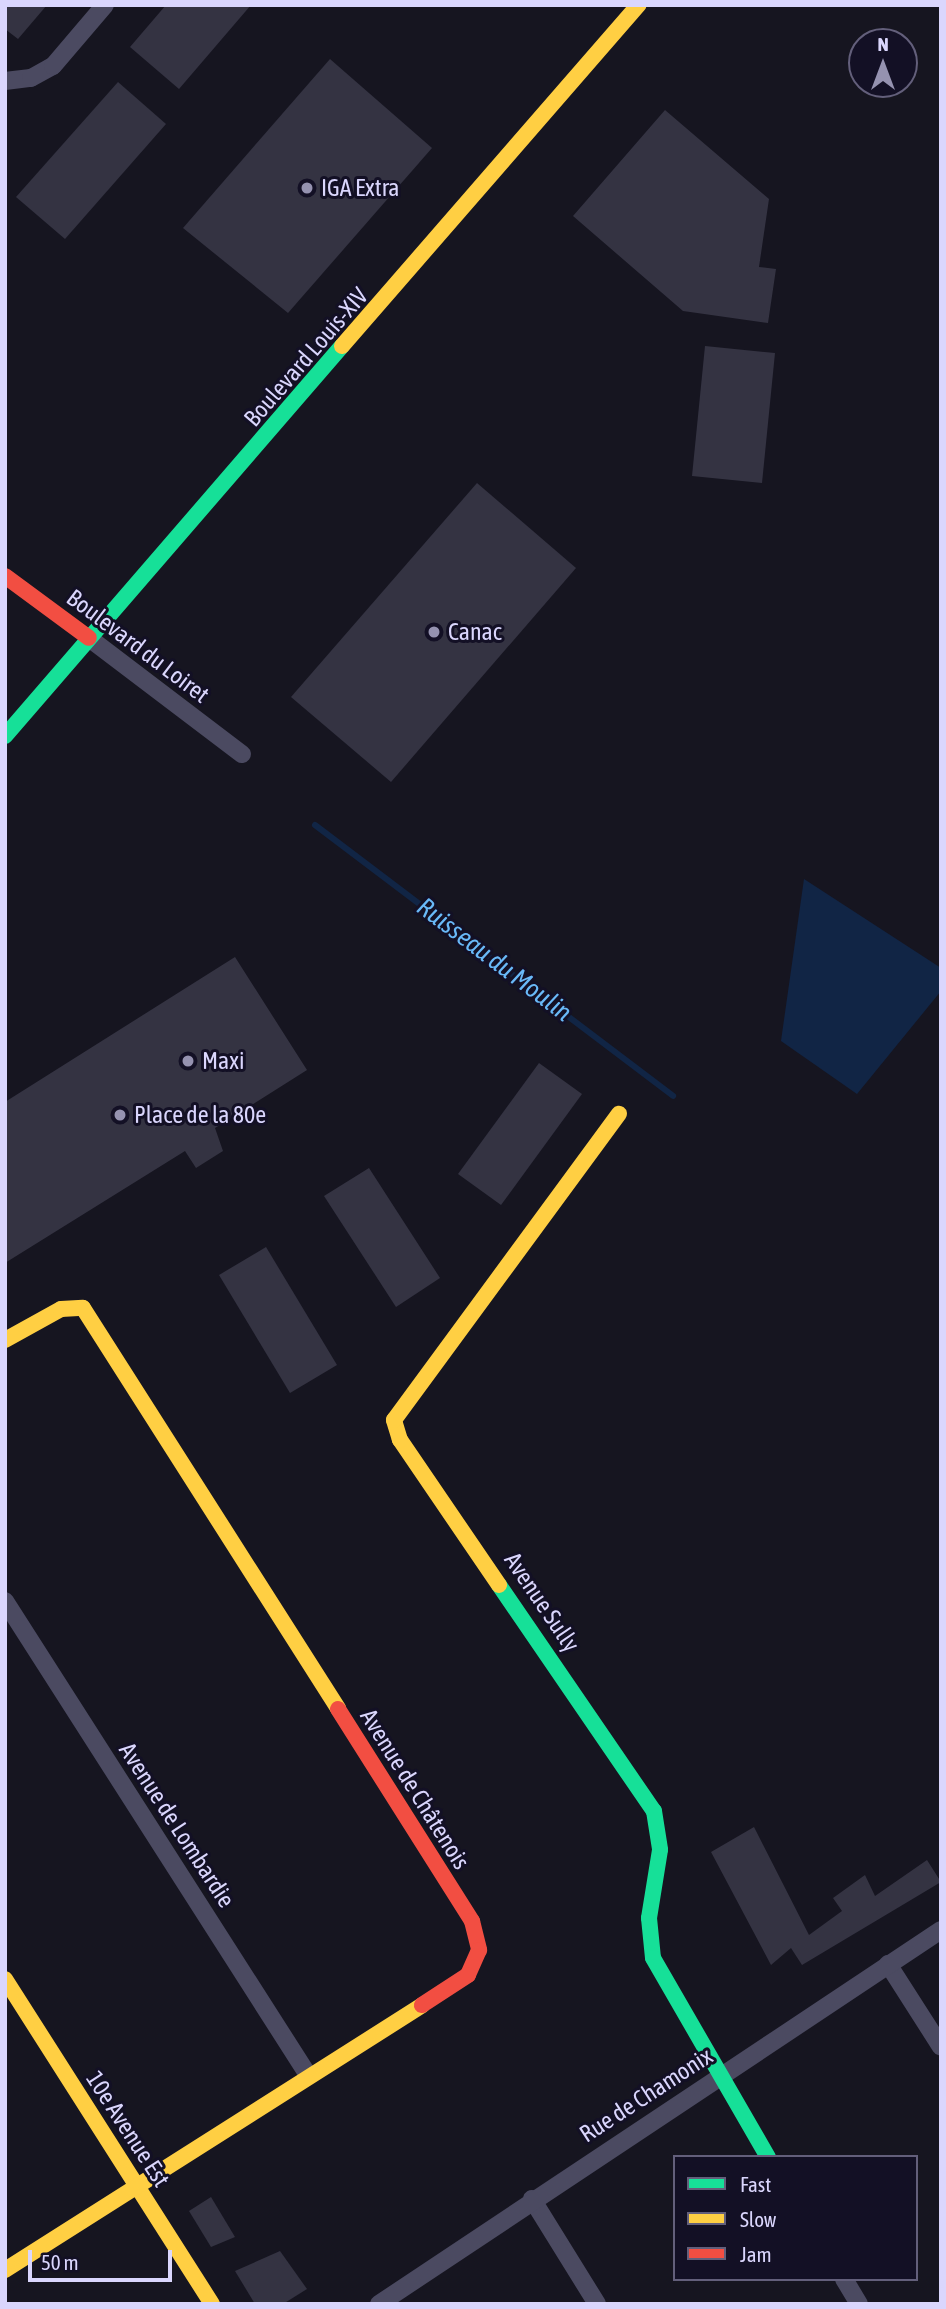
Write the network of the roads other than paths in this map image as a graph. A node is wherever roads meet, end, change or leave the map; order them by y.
1 (106, 5) edge
2 (638, 5) edge
3 (5, 81) edge
4 (5, 576) edge
5 (89, 638) junction
6 (5, 736) edge
7 (242, 754) dead end
8 (619, 1114) dead end
9 (5, 1340) edge
10 (5, 1601) edge
11 (941, 1930) edge
12 (888, 1964) junction
13 (5, 1979) edge
14 (941, 2047) edge
15 (308, 2075) junction
16 (719, 2077) junction
17 (767, 2155) edge
18 (135, 2183) junction
19 (532, 2200) junction
20 (5, 2270) edge
21 (845, 2281) edge
22 (212, 2304) edge
23 (379, 2304) edge
24 (597, 2304) edge
25 (859, 2304) edge

1 - 3 street
2 - 5 street, Boulevard Louis-XIV
4 - 5 street, Boulevard du Loiret
5 - 6 street, Boulevard Louis-XIV
5 - 7 street, Boulevard du Loiret
8 - 16 street, Avenue Sully
9 - 15 street, Avenue de Châtenois
10 - 15 street, Avenue de Lombardie
11 - 12 street, Rue de Chamonix
12 - 14 street
12 - 16 street, Rue de Chamonix
13 - 18 street, 10e Avenue Est
15 - 18 street, Avenue de Châtenois
16 - 17 street, Avenue Sully
16 - 19 street, Rue de Chamonix
18 - 20 street, Avenue de Châtenois
18 - 22 street, 10e Avenue Est
19 - 23 street, Rue de Chamonix
19 - 24 street
21 - 25 street

